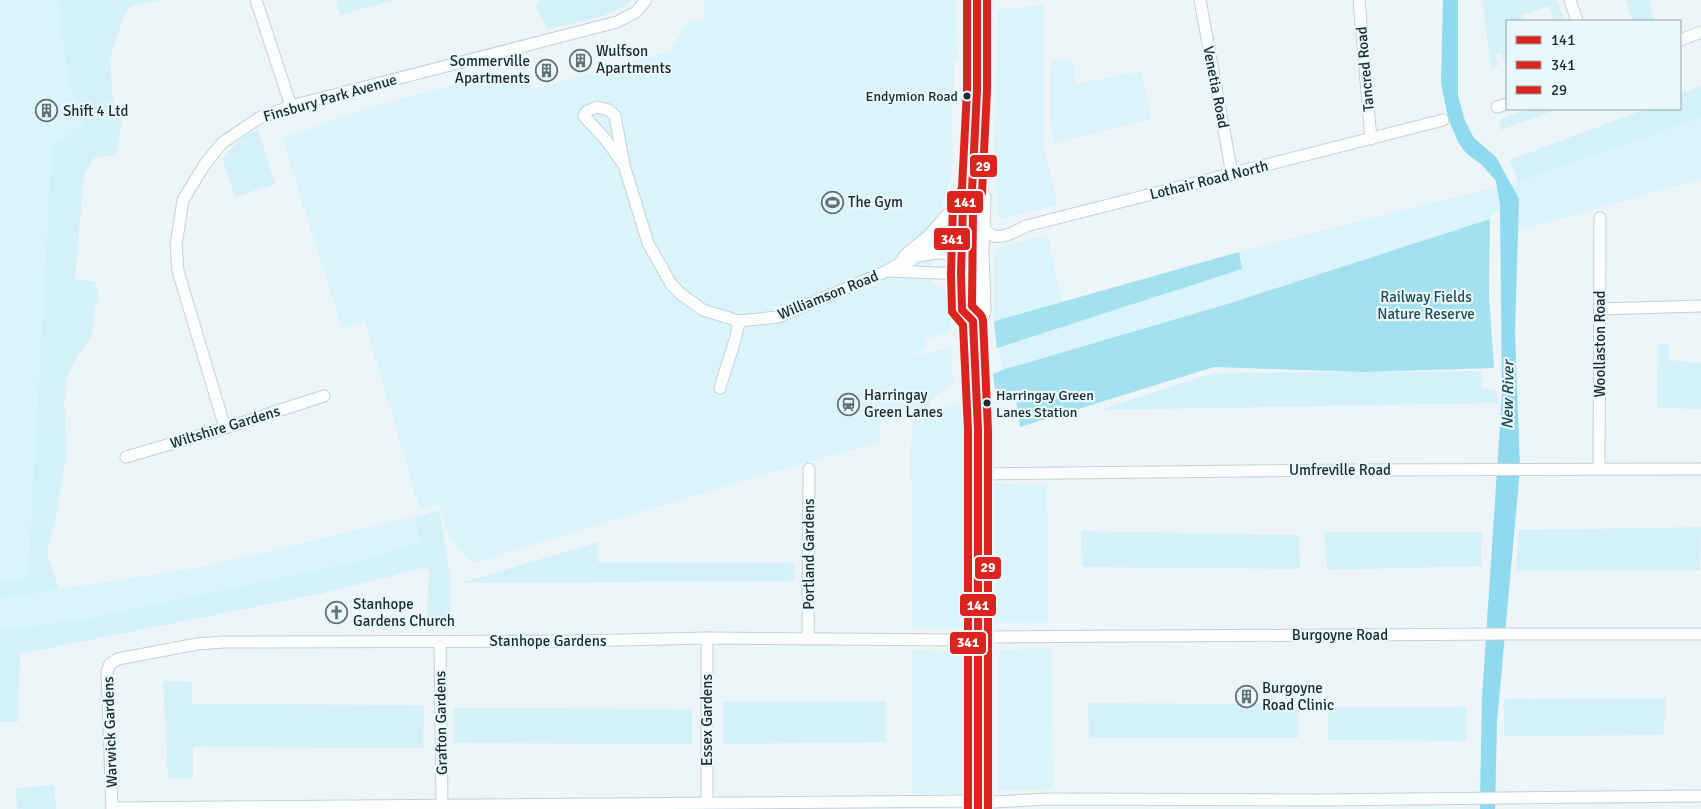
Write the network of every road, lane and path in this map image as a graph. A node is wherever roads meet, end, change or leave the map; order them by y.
1 (256, 0) edge
2 (646, 0) edge
3 (977, 0) edge
4 (1200, 0) edge
5 (1359, 0) edge
6 (1570, 0) edge
7 (1577, 20) edge
8 (1701, 32) edge
9 (1681, 40) edge
10 (290, 106) junction
11 (1442, 120) dead end
12 (1371, 139) junction
13 (624, 165) junction
14 (1232, 174) junction
15 (968, 198) junction
16 (1600, 218) dead end
17 (980, 225) junction
18 (970, 255) junction
19 (908, 258) junction
20 (887, 271) junction
21 (970, 274) junction
22 (1701, 306) edge
23 (1600, 309) junction
24 (739, 321) junction
25 (720, 388) dead end
26 (324, 396) dead end
27 (225, 428) junction
28 (126, 457) dead end
29 (809, 469) dead end
30 (1599, 469) junction
31 (1701, 469) edge
32 (979, 474) junction
33 (1701, 634) edge
34 (978, 637) junction
35 (708, 638) junction
36 (808, 638) junction
37 (440, 641) junction
38 (118, 659) joint
39 (1701, 796) edge
40 (707, 802) junction
41 (442, 804) junction
42 (978, 805) edge
43 (578, 806) edge
44 (112, 808) edge

1 - 10 street
2 - 10 street, Finsbury Park Avenue
3 - 15 main road
4 - 14 street, Venetia Road
5 - 12 street, Tancred Road
6 - 7 street
8 - 9 street
10 - 27 street, Finsbury Park Avenue
11 - 12 street, Lothair Road North
12 - 14 street, Lothair Road North
13 - 13 street, Williamson Road
13 - 24 street, Williamson Road
14 - 17 street, Lothair Road North
15 - 17 main road
15 - 18 main road
15 - 19 main road
16 - 23 street, Woollaston Road
17 - 18 main road
18 - 19 street, Williamson Road
18 - 21 main road
19 - 20 street, Williamson Road
20 - 21 street, Williamson Road
20 - 24 street, Williamson Road
21 - 32 main road
22 - 23 street
23 - 30 street, Woollaston Road
24 - 25 street
26 - 27 street, Wiltshire Gardens
27 - 28 street, Wiltshire Gardens
29 - 36 street, Portland Gardens
30 - 31 street, Umfreville Road
30 - 32 street, Umfreville Road
32 - 34 main road
33 - 34 street, Burgoyne Road
34 - 36 street, Stanhope Gardens
34 - 42 main road
35 - 36 street, Stanhope Gardens
35 - 37 street, Stanhope Gardens
35 - 40 street, Essex Gardens
37 - 38 street, Stanhope Gardens
37 - 41 street, Grafton Gardens
38 - 44 street, Warwick Gardens
39 - 42 street
40 - 42 street
40 - 43 street
41 - 43 street
41 - 44 street

